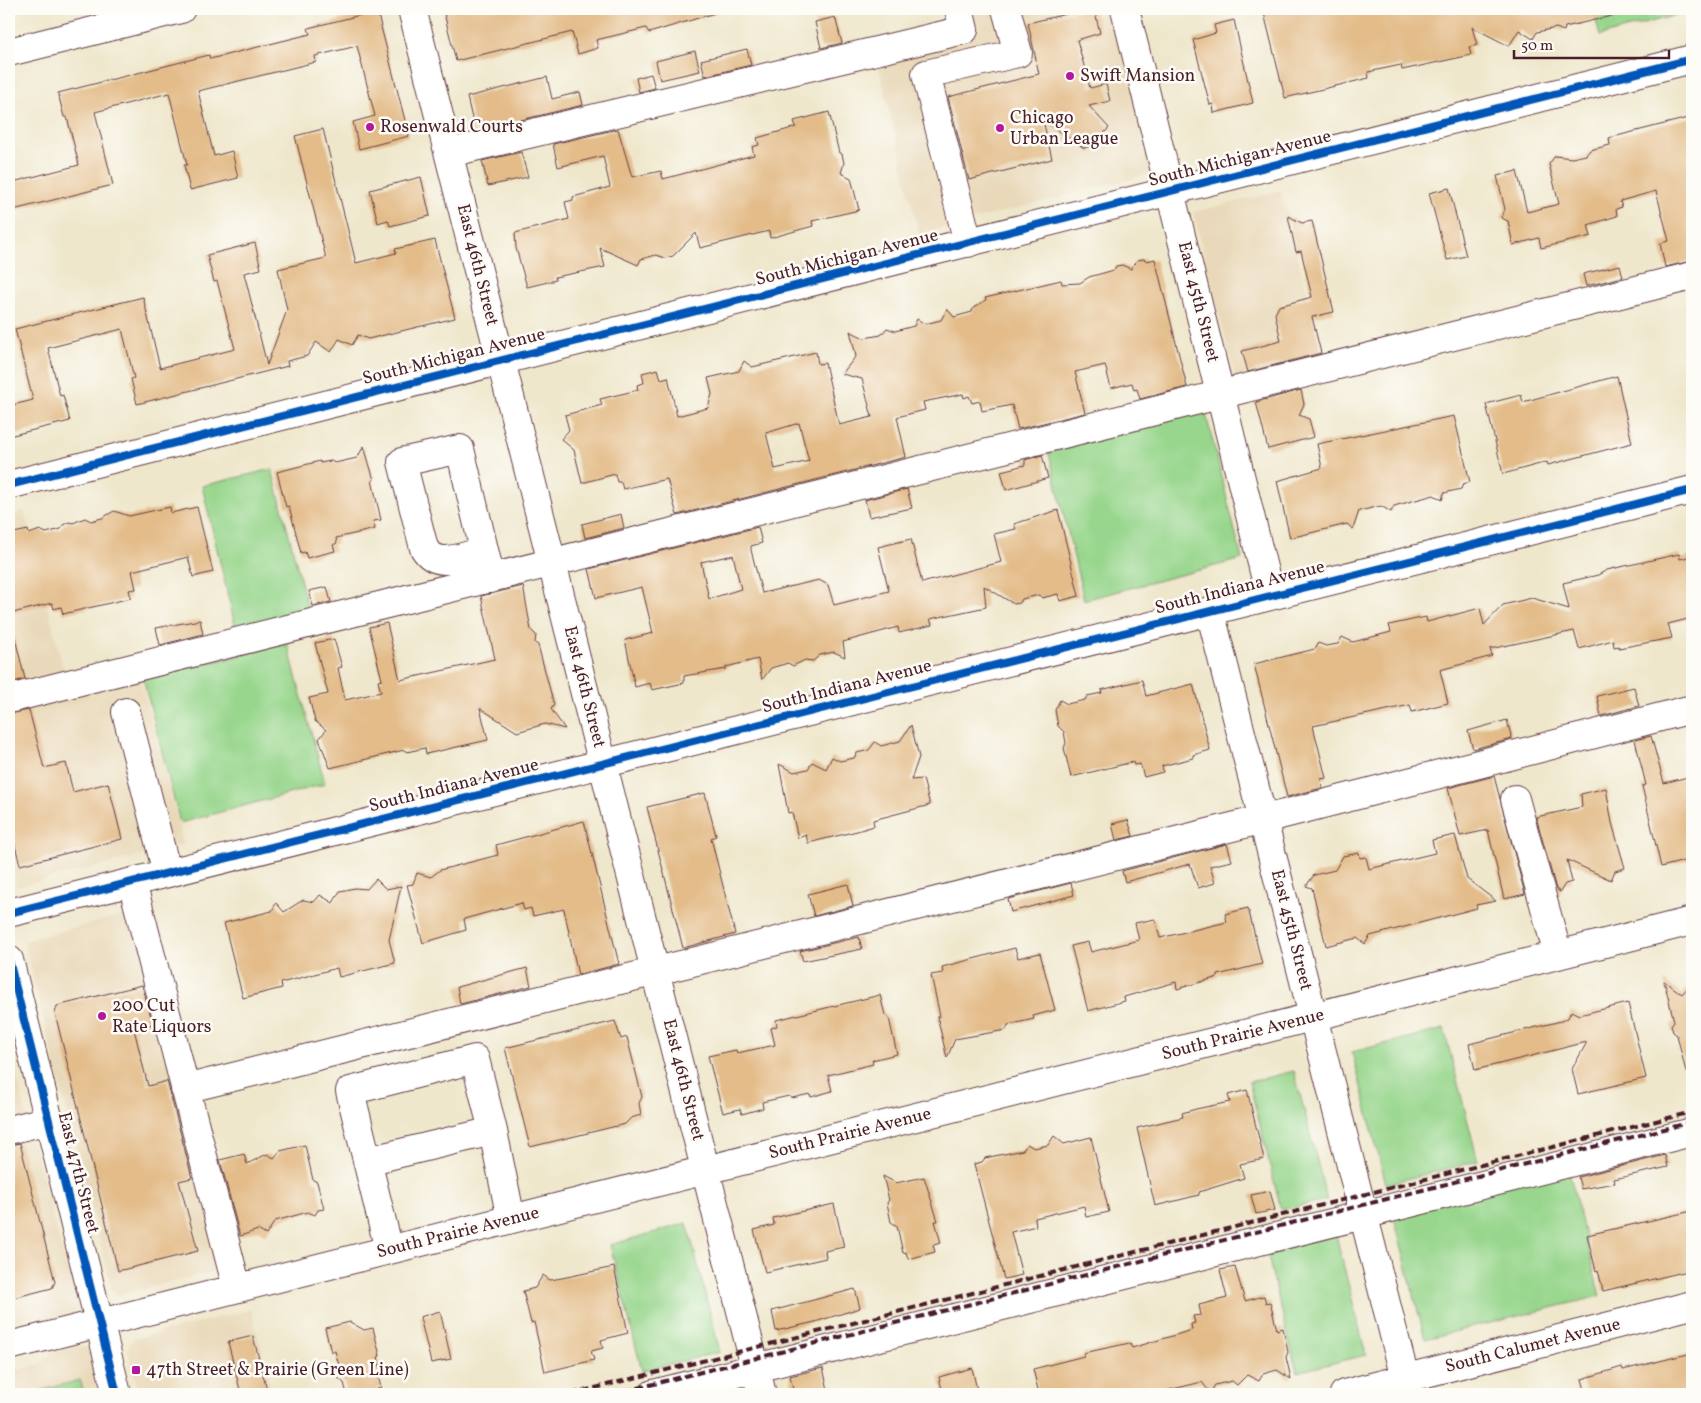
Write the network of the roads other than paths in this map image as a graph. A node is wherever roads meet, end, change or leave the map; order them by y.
1 (182, 9) edge
2 (412, 9) edge
3 (958, 9) edge
4 (1006, 9) edge
5 (1125, 9) edge
6 (9, 52) edge
7 (1692, 60) edge
8 (449, 154) junction
9 (1170, 192) junction
10 (968, 243) junction
11 (1692, 276) edge
12 (501, 360) junction
13 (1220, 394) junction
14 (9, 485) edge
15 (1692, 490) edge
16 (484, 551) dead end
17 (552, 563) junction
18 (491, 579) junction
19 (1270, 596) junction
20 (1210, 611) junction
21 (9, 699) edge
22 (1692, 709) edge
23 (126, 712) dead end
24 (603, 764) junction
25 (1515, 799) dead end
26 (1263, 819) junction
27 (167, 873) junction
28 (132, 882) junction
29 (9, 913) edge
30 (1692, 921) edge
31 (1558, 955) junction
32 (9, 960) edge
33 (655, 970) junction
34 (1313, 1017) junction
35 (185, 1089) junction
36 (49, 1120) junction
37 (9, 1130) edge
38 (493, 1131) junction
39 (1692, 1132) edge
40 (367, 1161) junction
41 (705, 1170) junction
42 (1363, 1215) junction
43 (511, 1219) junction
44 (390, 1250) junction
45 (237, 1288) junction
46 (1692, 1305) edge
47 (100, 1323) junction
48 (9, 1346) edge
49 (759, 1381) edge
50 (1407, 1387) edge
51 (117, 1394) edge
52 (653, 1394) edge
53 (1344, 1394) edge

1 - 6 street
2 - 8 street, East 46th Street
3 - 8 street
4 - 10 street
5 - 9 street, East 45th Street
7 - 9 street, South Michigan Avenue
8 - 12 street, East 46th Street
9 - 10 street, South Michigan Avenue
9 - 13 street, East 45th Street
10 - 12 street, South Michigan Avenue
11 - 13 street
12 - 14 street, South Michigan Avenue
12 - 17 street, East 46th Street
13 - 17 street
13 - 19 street, East 45th Street
15 - 19 street, South Indiana Avenue
16 - 18 street
17 - 18 street
17 - 24 street, East 46th Street
18 - 21 street
19 - 20 street, South Indiana Avenue
20 - 24 street, South Indiana Avenue
20 - 26 street, East 45th Street
22 - 26 street
23 - 27 street
24 - 27 street, South Indiana Avenue
24 - 33 street, East 46th Street
25 - 31 street
26 - 33 street
26 - 34 street, East 45th Street
27 - 28 street, South Indiana Avenue
28 - 29 street, South Indiana Avenue
28 - 35 street
30 - 31 street, South Prairie Avenue
31 - 34 street, South Prairie Avenue
32 - 36 street, East 47th Street
33 - 35 street
33 - 41 street, East 46th Street
34 - 41 street, South Prairie Avenue
34 - 42 street, East 45th Street
35 - 45 street
36 - 37 street
36 - 47 street, East 47th Street
38 - 40 street
38 - 40 street
38 - 43 street
39 - 42 street
40 - 44 street
41 - 43 street, South Prairie Avenue
41 - 49 street, East 46th Street
42 - 49 street
42 - 50 street, East 45th Street
43 - 44 street, South Prairie Avenue
44 - 45 street, South Prairie Avenue
45 - 47 street, South Prairie Avenue
46 - 50 street, South Calumet Avenue
47 - 48 street, South Prairie Avenue
47 - 51 street, East 47th Street
49 - 52 street
50 - 53 street, South Calumet Avenue

